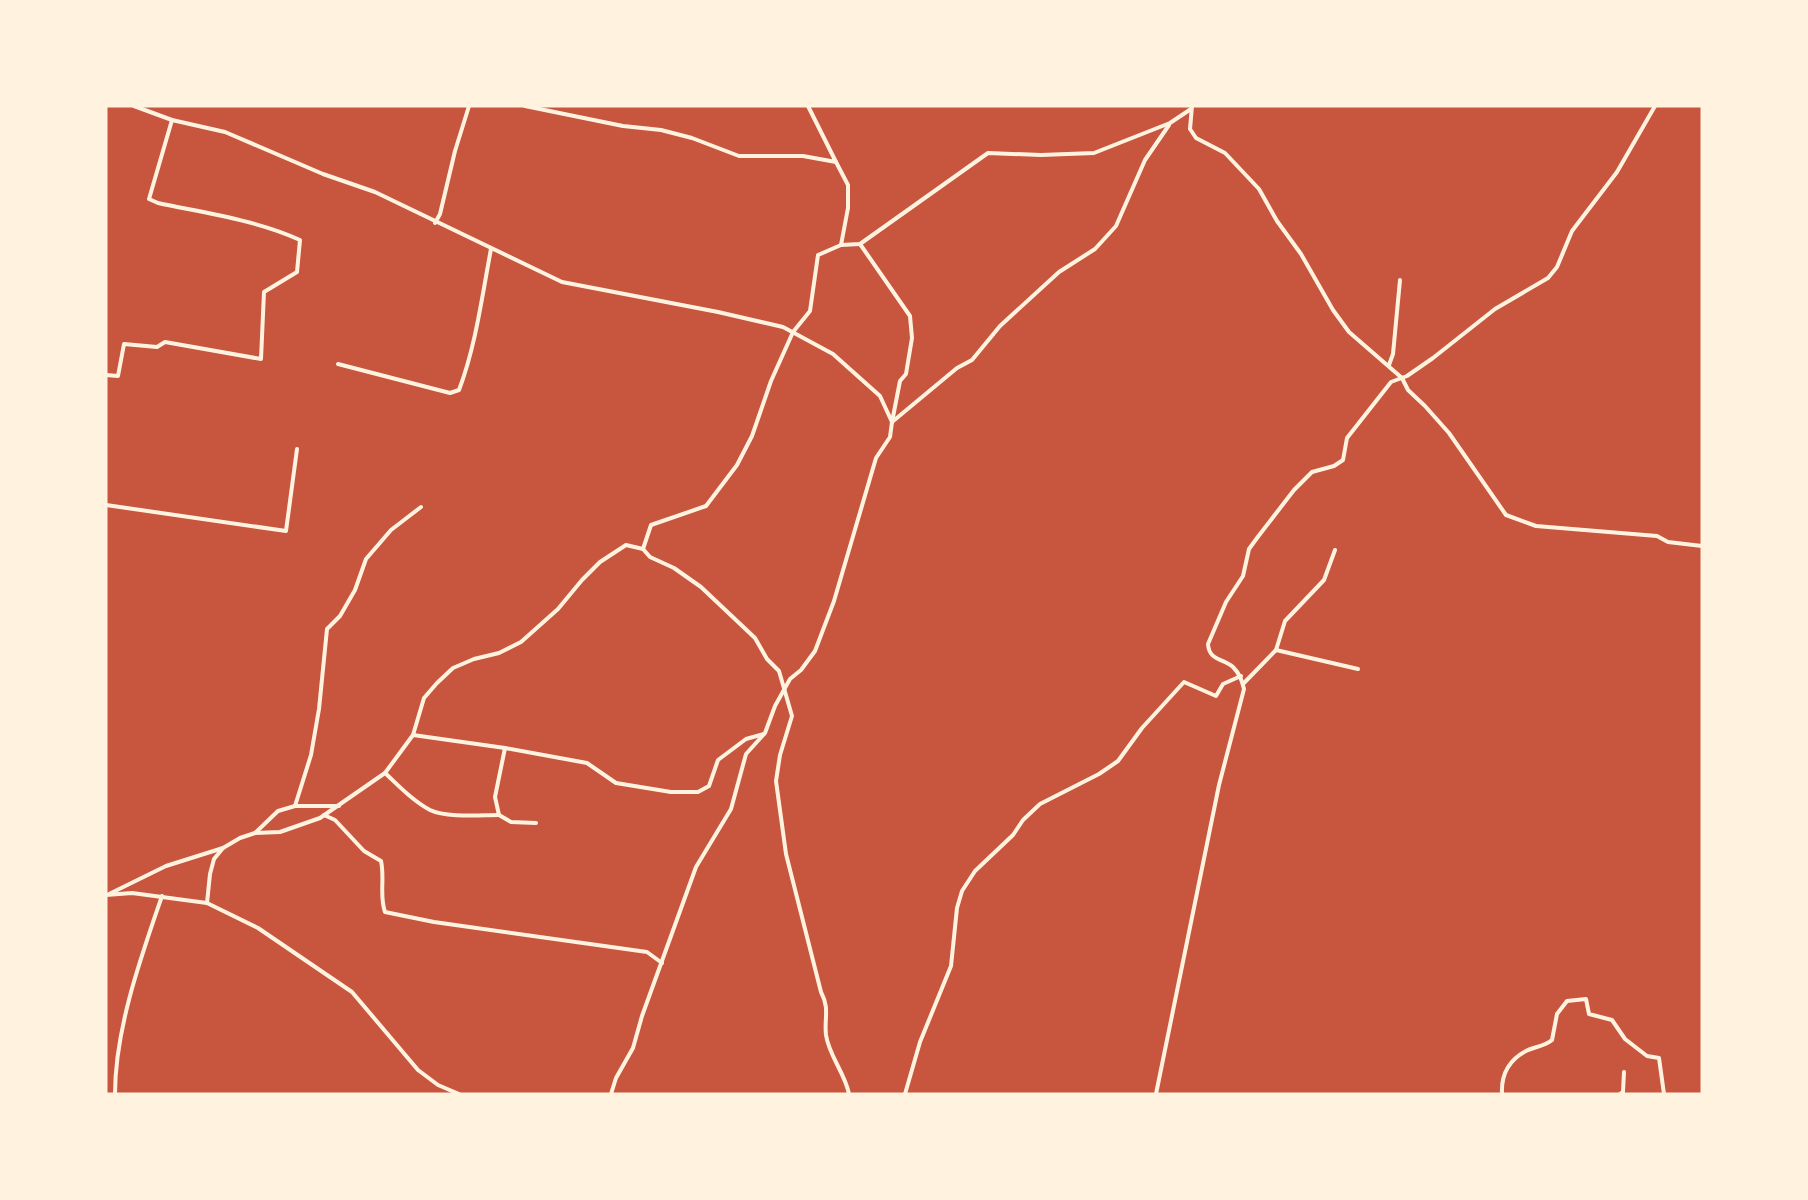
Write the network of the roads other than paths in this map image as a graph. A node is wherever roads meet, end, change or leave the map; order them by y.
1 (134, 106) edge
2 (469, 106) edge
3 (525, 106) edge
4 (808, 106) edge
5 (1655, 106) edge
6 (1193, 107) edge
7 (172, 120) junction
8 (1170, 123) junction
9 (836, 162) junction
10 (435, 223) junction
11 (860, 244) junction
12 (842, 245) junction
13 (491, 248) junction
14 (1400, 280) dead end
15 (793, 332) junction
16 (338, 364) dead end
17 (1390, 365) junction
18 (106, 375) edge
19 (1402, 378) junction
20 (892, 422) junction
21 (297, 449) dead end
22 (106, 505) edge
23 (421, 507) dead end
24 (1702, 546) edge
25 (643, 549) junction
26 (1335, 550) dead end
27 (1276, 650) junction
28 (1358, 669) dead end
29 (1241, 676) junction
30 (1243, 684) junction
31 (785, 689) junction
32 (765, 733) junction
33 (413, 735) junction
34 (505, 748) junction
35 (385, 773) junction
36 (295, 806) junction
37 (338, 806) junction
38 (499, 815) junction
39 (324, 816) junction
40 (536, 823) dead end
41 (255, 833) junction
42 (224, 848) junction
43 (107, 895) edge
44 (162, 896) junction
45 (207, 903) junction
46 (662, 963) junction
47 (1624, 1072) dead end
48 (114, 1094) edge
49 (458, 1094) edge
50 (611, 1094) edge
51 (850, 1094) edge
52 (905, 1094) edge
53 (1156, 1094) edge
54 (1502, 1094) edge
55 (1620, 1094) edge
56 (1664, 1094) edge

1 - 7 street
2 - 10 street
3 - 9 street
4 - 9 street
5 - 19 street
6 - 8 street
6 - 17 street
7 - 10 street
7 - 18 street
8 - 11 street
8 - 20 street
9 - 12 street
10 - 13 street
11 - 12 street
11 - 20 street
12 - 15 street
13 - 15 street
13 - 16 street
14 - 17 street
15 - 20 street
15 - 25 street
17 - 19 street
19 - 24 street
19 - 29 street
20 - 31 street
21 - 22 street
23 - 36 street
25 - 31 street
25 - 33 street
26 - 27 street
27 - 28 street
27 - 30 street
29 - 30 street
29 - 52 street
30 - 53 street
31 - 32 street
31 - 51 street
32 - 34 street
32 - 46 street
33 - 34 street
33 - 35 street
34 - 38 street
35 - 37 street
35 - 38 street
36 - 37 street
36 - 41 street
37 - 39 street
38 - 40 street
39 - 41 street
39 - 46 street
41 - 42 street
42 - 43 street
42 - 45 street
43 - 44 street
44 - 45 street
44 - 48 street
45 - 49 street
46 - 50 street
47 - 55 street
54 - 56 street

